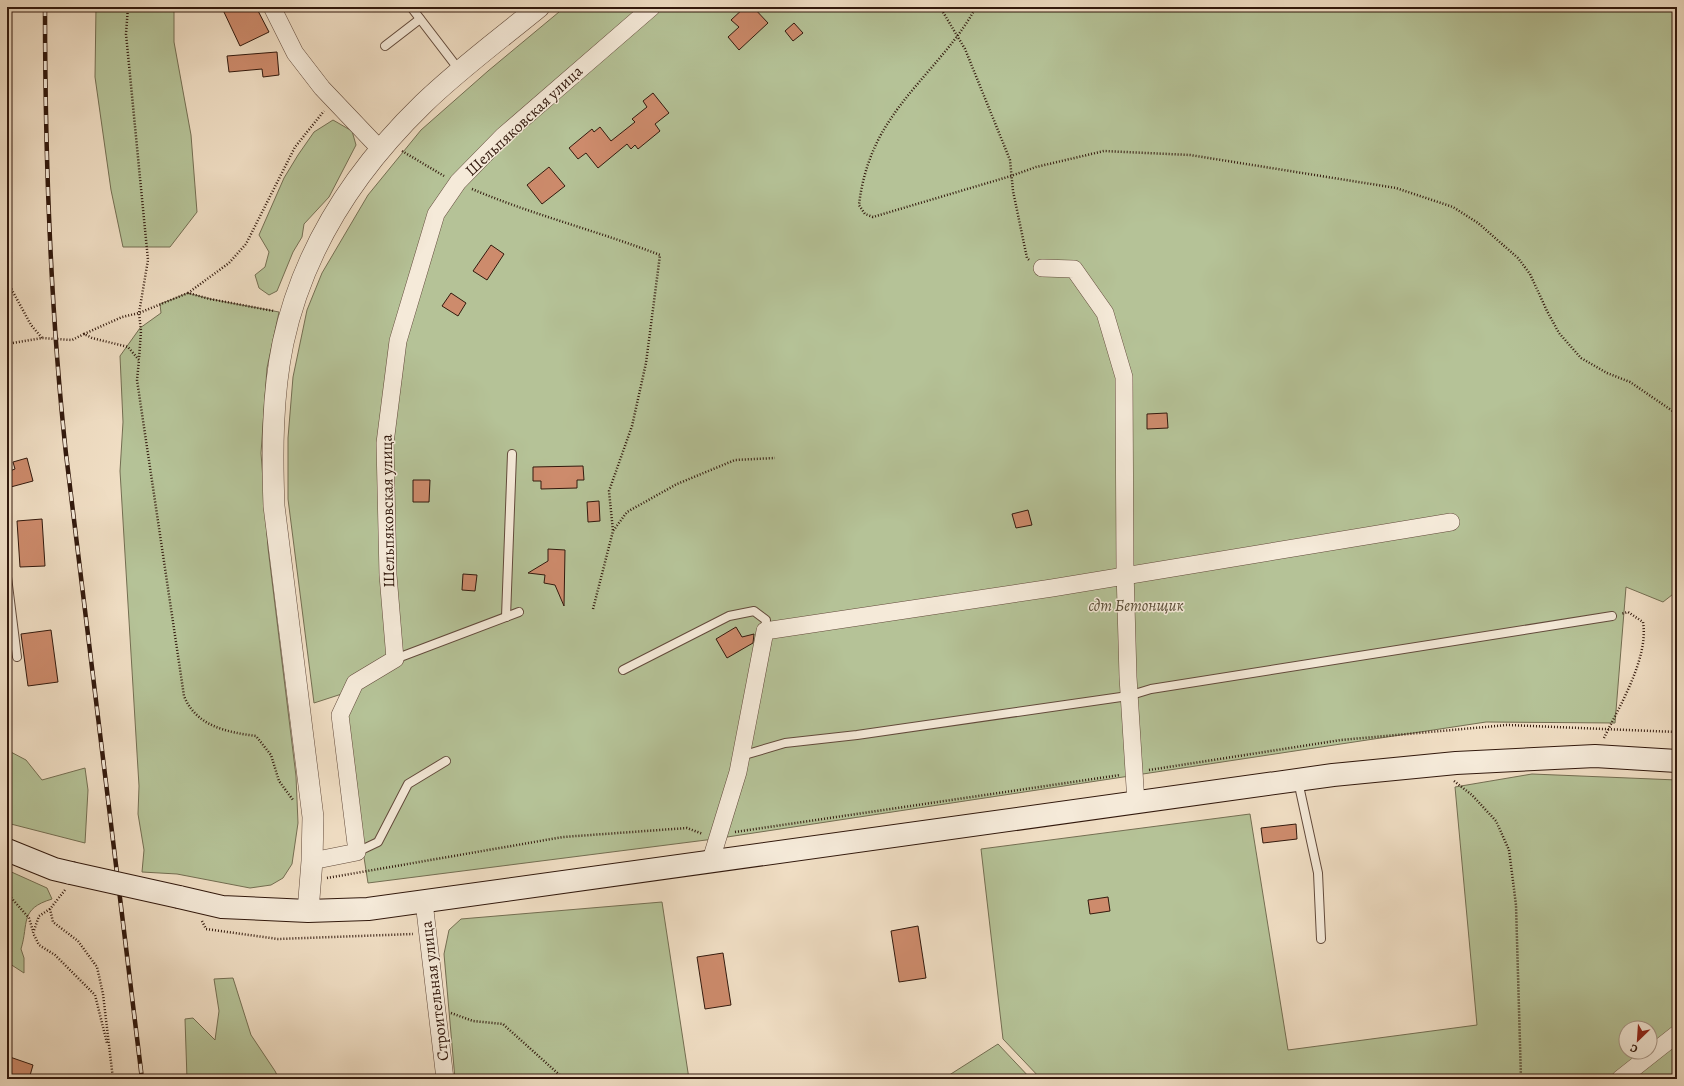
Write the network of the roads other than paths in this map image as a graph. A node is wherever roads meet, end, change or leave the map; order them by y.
1 (272, 7) edge
2 (411, 7) edge
3 (539, 7) edge
4 (652, 7) edge
5 (420, 19) junction
6 (385, 46) dead end
7 (460, 72) junction
8 (384, 144) junction
9 (1042, 268) road end
10 (512, 454) dead end
11 (1451, 522) dead end
12 (1125, 576) junction
13 (7, 577) edge
14 (519, 612) dead end
15 (1612, 616) road end
16 (506, 617) junction
17 (764, 631) junction
18 (17, 657) dead end
19 (395, 659) junction
20 (623, 670) dead end
21 (1128, 696) junction
22 (741, 756) junction
23 (446, 761) dead end
24 (1677, 761) edge
25 (1298, 780) junction
26 (1136, 803) junction
27 (7, 850) edge
28 (357, 852) junction
29 (710, 863) junction
30 (311, 871) junction
31 (424, 902) junction
32 (308, 911) junction
33 (1321, 939) dead end
34 (1677, 1034) edge
35 (445, 1079) edge
36 (1620, 1079) edge

1 - 8 street
2 - 5 lane
3 - 7 street
4 - 19 street, Шельпяковская улица
5 - 6 lane
5 - 7 lane
7 - 8 street
8 - 30 street
9 - 12 street
10 - 16 lane
11 - 12 street
12 - 17 street
12 - 21 street
13 - 18 lane
14 - 16 lane
15 - 21 lane
16 - 19 lane
17 - 20 lane
17 - 22 street
19 - 28 street
21 - 22 lane
21 - 26 street
22 - 29 street
23 - 28 lane
24 - 25 main road
25 - 26 main road
25 - 33 lane
26 - 29 main road
27 - 32 main road, bridge
28 - 30 street
29 - 31 main road
30 - 32 street
31 - 32 main road
31 - 35 street, Строительная улица
34 - 36 street

